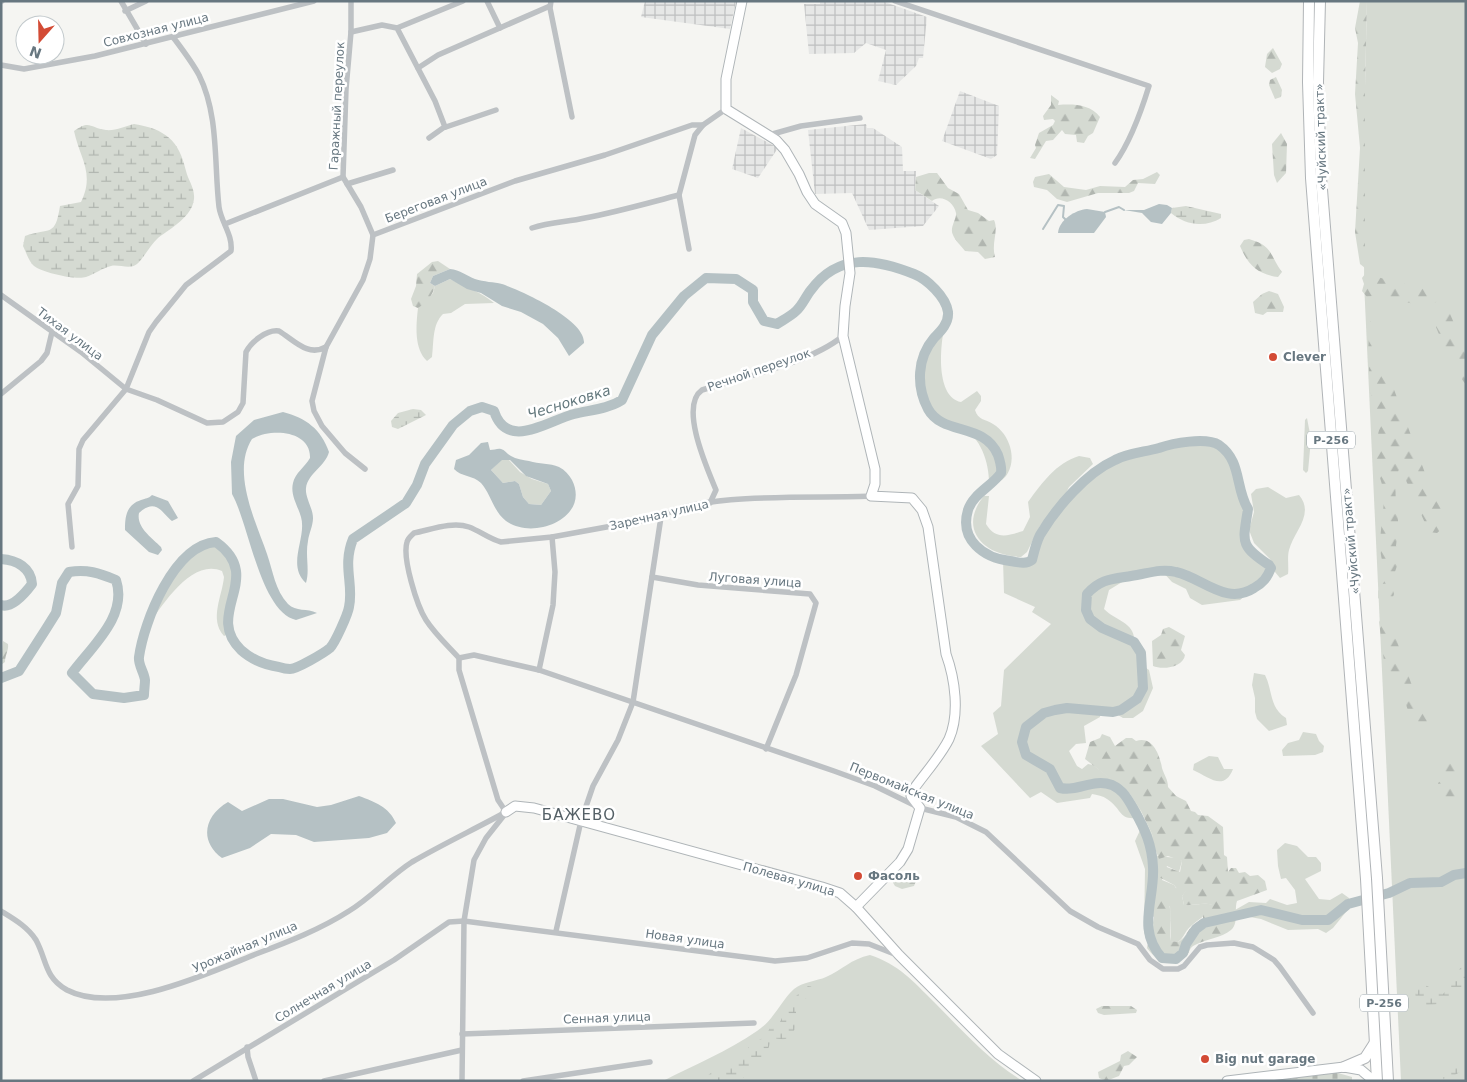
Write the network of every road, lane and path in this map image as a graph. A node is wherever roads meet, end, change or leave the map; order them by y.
1 (121, 1) edge
2 (146, 1) edge
3 (314, 1) edge
4 (351, 1) edge
5 (463, 1) edge
6 (488, 1) edge
7 (742, 1) edge
8 (896, 1) edge
9 (1309, 1) edge
10 (1320, 1) edge
11 (550, 4) edge
12 (125, 10) junction
13 (397, 28) junction
14 (500, 28) junction
15 (351, 32) junction
16 (173, 37) junction
17 (146, 44) junction
18 (1, 65) edge
19 (418, 68) junction
20 (726, 109) junction
21 (496, 110) dead end
22 (572, 118) dead end
23 (860, 118) dead end
24 (703, 125) junction
25 (445, 128) junction
26 (769, 135) junction
27 (429, 138) dead end
28 (1115, 163) dead end
29 (393, 170) dead end
30 (343, 177) junction
31 (347, 184) junction
32 (680, 195) junction
33 (225, 224) junction
34 (532, 228) dead end
35 (373, 235) junction
36 (689, 249) dead end
37 (1, 296) edge
38 (52, 332) junction
39 (844, 336) junction
40 (326, 347) junction
41 (126, 389) junction
42 (1, 394) edge
43 (365, 469) dead end
44 (871, 496) junction
45 (710, 502) junction
46 (661, 517) junction
47 (552, 537) junction
48 (72, 547) dead end
49 (652, 577) junction
50 (459, 658) junction
51 (539, 670) junction
52 (633, 702) junction
53 (766, 749) junction
54 (920, 808) junction
55 (506, 812) junction
56 (581, 821) junction
57 (1372, 878) junction
58 (856, 907) junction
59 (1, 911) edge
60 (464, 921) junction
61 (1375, 925) junction
62 (556, 931) junction
63 (899, 955) junction
64 (1312, 1013) dead end
65 (754, 1022) dead end
66 (462, 1034) junction
67 (1375, 1038) junction
68 (247, 1047) junction
69 (462, 1050) junction
70 (650, 1062) dead end
71 (1344, 1068) junction
72 (193, 1081) edge
73 (256, 1081) edge
74 (324, 1081) edge
75 (462, 1081) edge
76 (523, 1081) edge
77 (1036, 1081) edge
78 (1227, 1081) edge
79 (1376, 1081) edge
80 (1388, 1081) edge

1 - 12 street
2 - 12 street
3 - 16 street, Совхозная улица
4 - 15 street, Гаражный переулок
5 - 13 street
6 - 14 street
7 - 20 street
8 - 28 street
9 - 57 highway, «Чуйский тракт» / Р-256
10 - 57 highway, «Чуйский тракт» / Р-256
11 - 14 street
11 - 22 street
12 - 17 street
13 - 15 street
13 - 19 street
14 - 19 street
15 - 30 street, Гаражный переулок
16 - 17 street, Совхозная улица
16 - 33 street
17 - 18 street, Совхозная улица
19 - 25 street
20 - 24 street
20 - 26 street
21 - 25 street
23 - 26 street
24 - 32 street
24 - 35 street, Береговая улица
25 - 27 street
26 - 39 street
29 - 31 street
30 - 31 street, Гаражный переулок
30 - 33 street
31 - 35 street, Гаражный переулок
32 - 34 street
32 - 36 street
33 - 41 street
35 - 40 street, Береговая улица
37 - 38 street, Тихая улица
38 - 41 street, Тихая улица
38 - 42 street
39 - 44 street
39 - 45 street, Речной переулок
40 - 41 street, Тихая улица
40 - 43 street, Береговая улица
41 - 48 street
44 - 45 street, Заречная улица
44 - 54 street, Заречная улица
45 - 46 street, Заречная улица
46 - 47 street, Заречная улица
46 - 49 street
47 - 50 street, Заречная улица
47 - 51 street
49 - 52 street
49 - 53 street, Луговая улица
50 - 51 street, Первомайская улица
50 - 55 street
51 - 52 street, Первомайская улица
52 - 53 street, Первомайская улица
52 - 56 street
53 - 54 street, Первомайская улица
54 - 58 street
54 - 64 street, Первомайская улица
55 - 56 street, Полевая улица
55 - 59 street, Урожайная улица
55 - 60 street
56 - 58 street, Полевая улица
56 - 62 street
57 - 61 highway, «Чуйский тракт» / Р-256
58 - 63 street, Полевая улица
60 - 62 street, Новая улица
60 - 66 street
60 - 68 street, Солнечная улица
61 - 67 highway, «Чуйский тракт» / Р-256
61 - 80 highway, «Чуйский тракт» / Р-256
62 - 63 street, Новая улица
63 - 77 street, Полевая улица
65 - 66 street, Сенная улица
66 - 69 street
67 - 71 highway
67 - 79 highway, «Чуйский тракт» / Р-256
68 - 72 street, Солнечная улица
68 - 73 street
69 - 74 street
69 - 75 street
70 - 76 street
71 - 78 street
71 - 79 street

